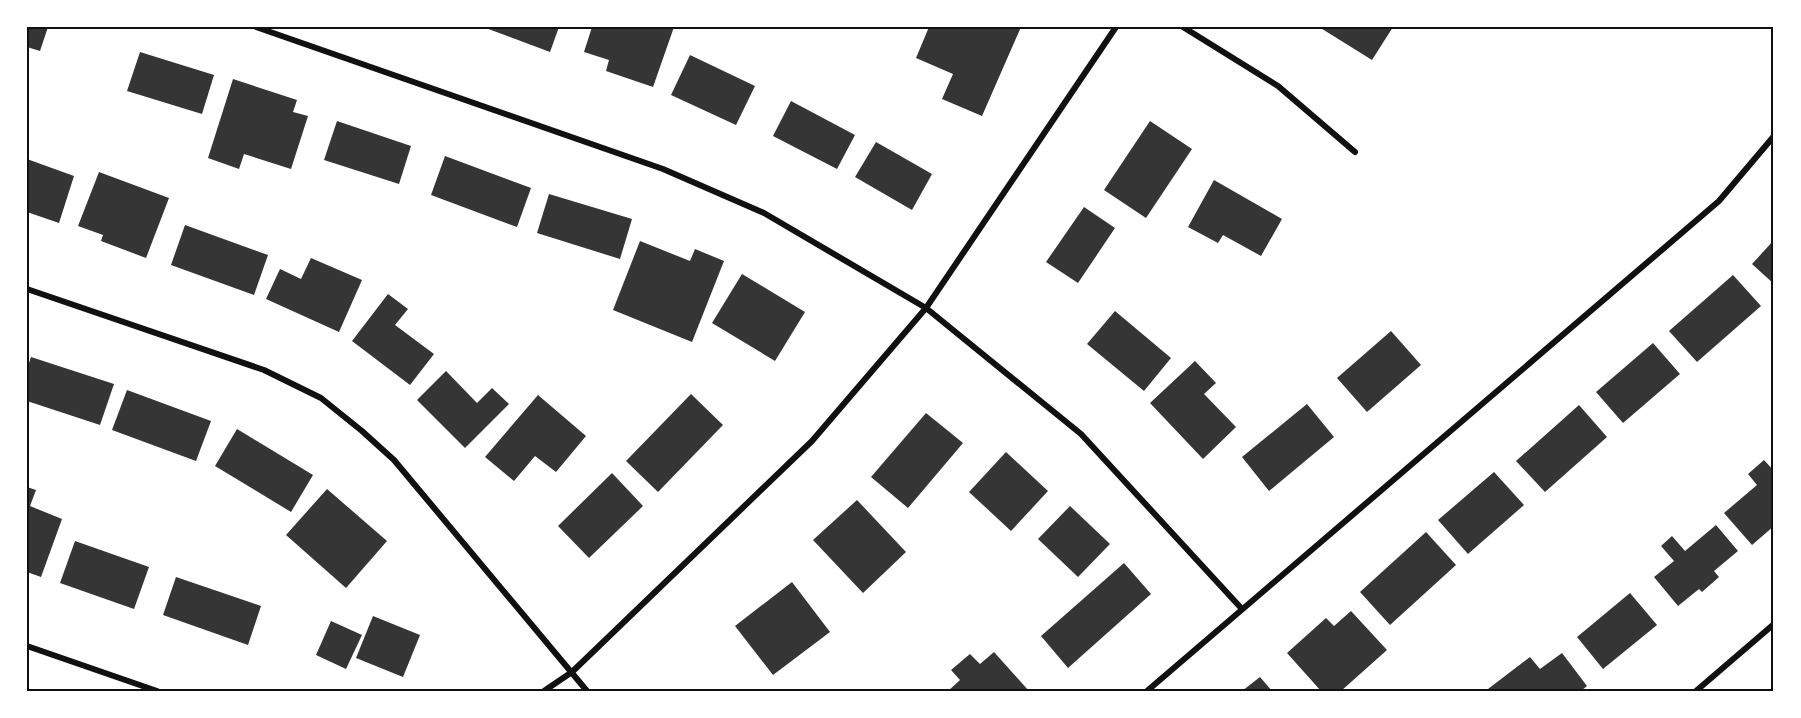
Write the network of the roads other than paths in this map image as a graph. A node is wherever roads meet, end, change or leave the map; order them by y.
1 (256, 27) edge
2 (1116, 27) edge
3 (1183, 27) edge
4 (1774, 136) edge
5 (1355, 152) dead end
6 (27, 289) edge
7 (926, 308) junction
8 (1242, 609) junction
9 (1774, 624) edge
10 (27, 646) edge
11 (572, 672) junction
12 (157, 691) edge
13 (544, 691) edge
14 (587, 691) edge
15 (1147, 691) edge
16 (1696, 691) edge

1 - 7 street
2 - 7 street
3 - 5 street
4 - 8 street
6 - 11 street
7 - 8 street
7 - 11 street
8 - 15 street
9 - 16 street
10 - 12 street
11 - 13 street
11 - 14 street

